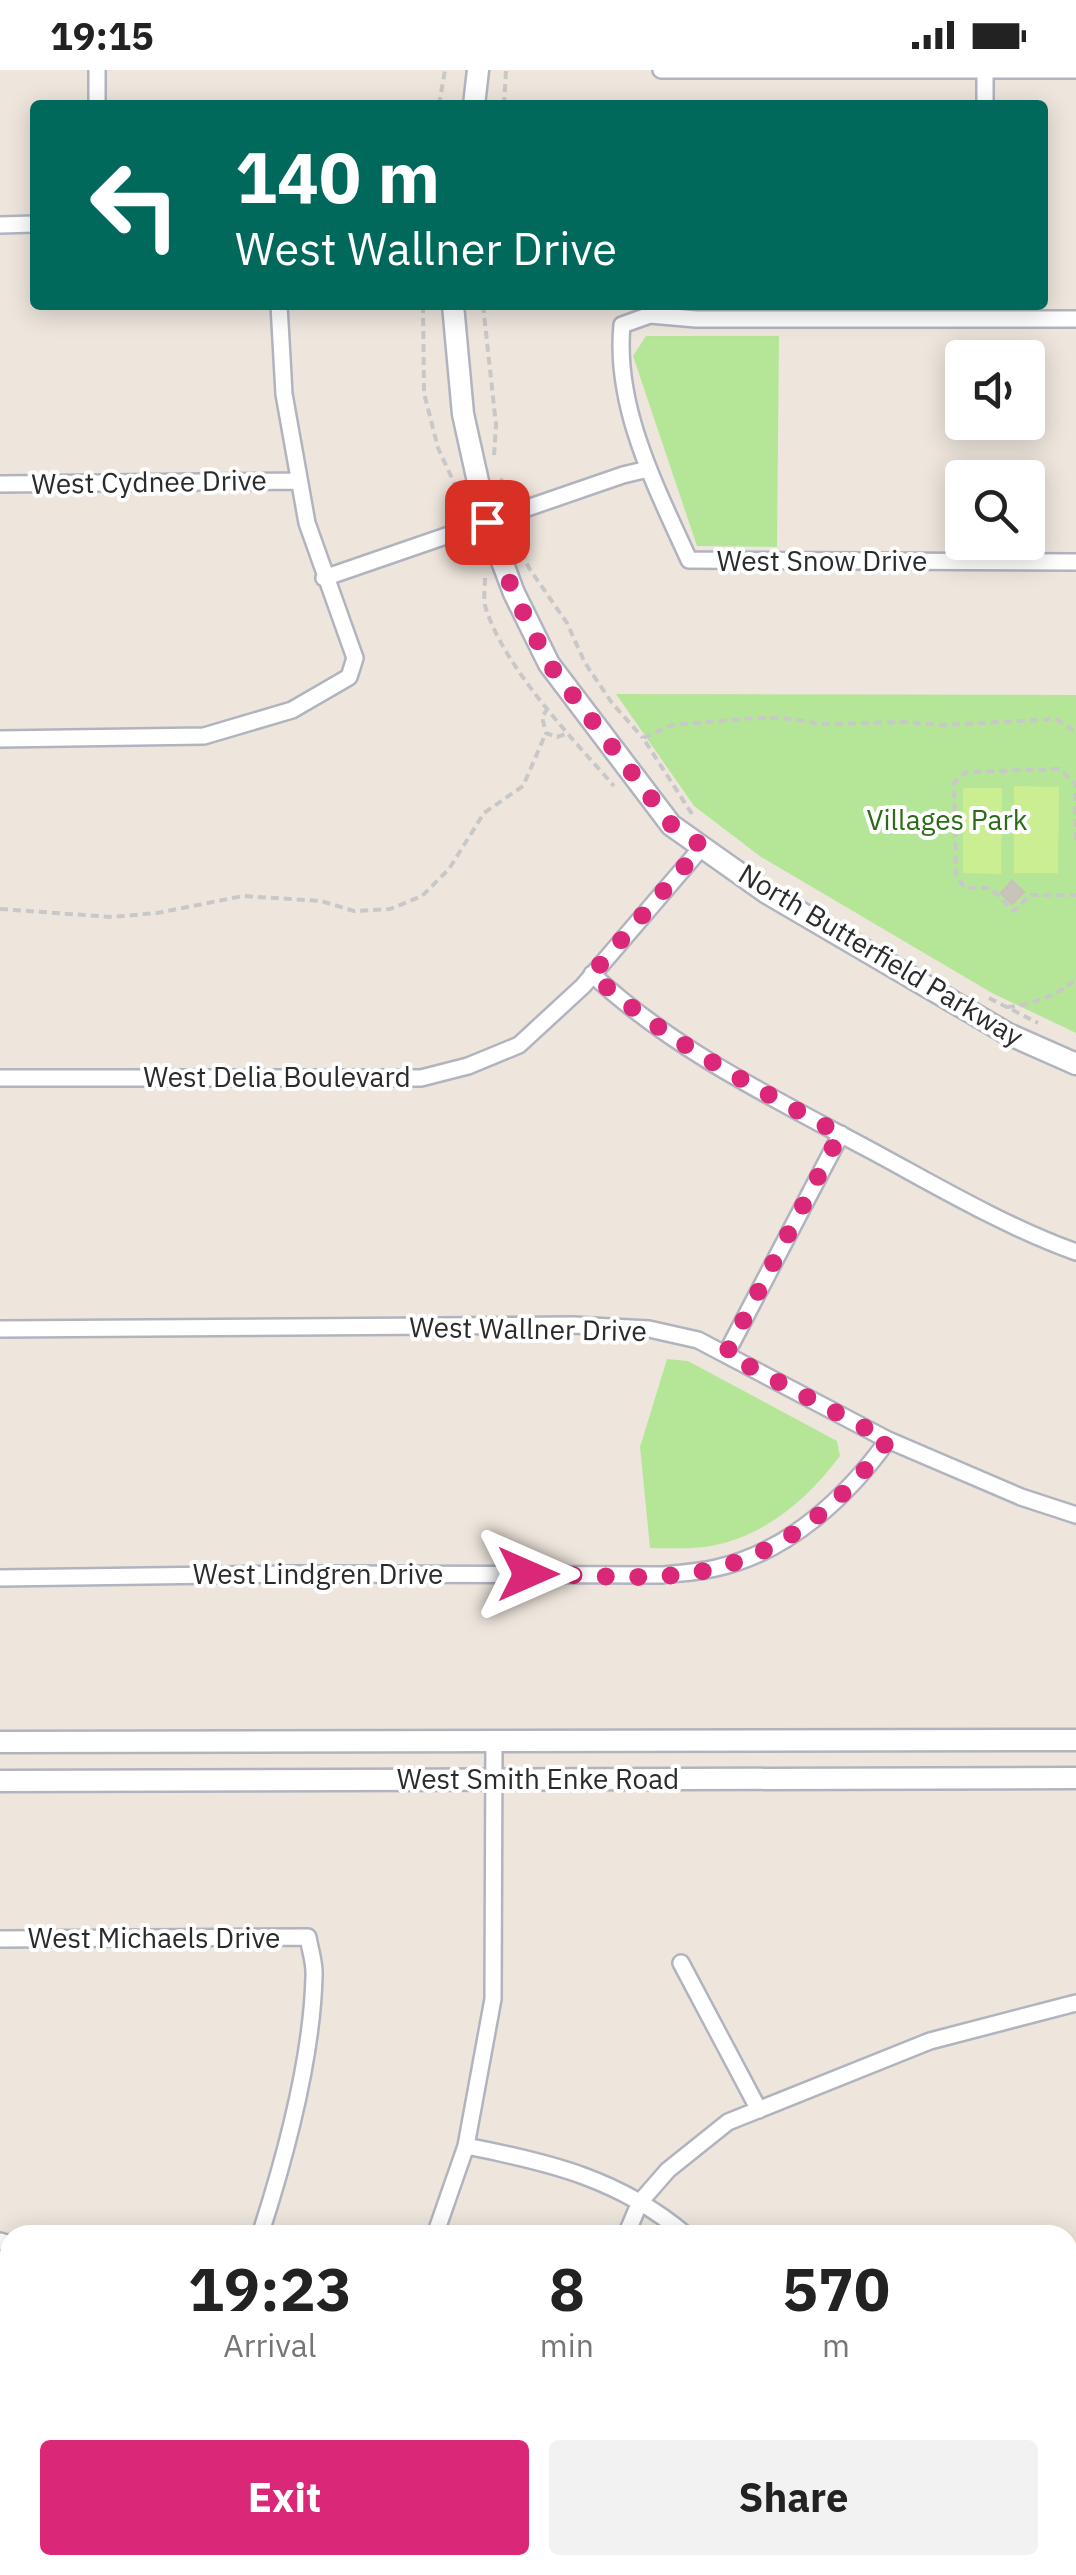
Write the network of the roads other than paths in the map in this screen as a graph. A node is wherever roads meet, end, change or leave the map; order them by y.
1 (96, 70) edge
2 (478, 70) edge
3 (662, 70) edge
4 (985, 70) edge
5 (1076, 70) edge
6 (97, 100) edge
7 (475, 100) edge
8 (985, 100) edge
9 (30, 224) edge
10 (0, 225) edge
11 (279, 310) edge
12 (453, 310) edge
13 (984, 312) edge
14 (1076, 319) edge
15 (648, 470) junction
16 (299, 481) junction
17 (0, 484) edge
18 (487, 522) junction
19 (1076, 562) edge
20 (324, 578) junction
21 (0, 739) edge
22 (702, 846) junction
23 (592, 974) junction
24 (1076, 1064) edge
25 (0, 1078) edge
26 (840, 1134) junction
27 (1076, 1252) edge
28 (0, 1329) edge
29 (726, 1354) junction
30 (888, 1440) junction
31 (1076, 1515) edge
32 (0, 1578) edge
33 (1076, 1740) edge
34 (494, 1741) junction
35 (0, 1742) edge
36 (1076, 1778) edge
37 (494, 1779) junction
38 (0, 1781) edge
39 (0, 1939) edge
40 (681, 1963) dead end
41 (1076, 2003) edge
42 (759, 2110) junction
43 (466, 2146) junction
44 (640, 2202) junction
45 (263, 2225) edge
46 (439, 2225) edge
47 (630, 2225) edge
48 (674, 2225) edge

1 - 6 street
2 - 7 street
3 - 4 street
4 - 5 street
4 - 8 street
9 - 10 street
11 - 16 street
12 - 18 street, North Butterfield Parkway
13 - 14 street
13 - 15 street
15 - 18 street
15 - 19 street, West Snow Drive
16 - 17 street, West Cydnee Drive
16 - 20 street
18 - 20 street
18 - 22 street, North Butterfield Parkway
20 - 21 street
22 - 23 street, West Delia Boulevard
22 - 24 street, North Butterfield Parkway
23 - 25 street, West Delia Boulevard
23 - 26 street
26 - 27 street
26 - 29 street
28 - 29 street, West Wallner Drive
29 - 30 street, West Wallner Drive
30 - 31 street, West Wallner Drive
30 - 32 street, West Lindgren Drive
33 - 34 street, West Smith Enke Road
34 - 35 street, West Smith Enke Road
34 - 37 street
36 - 37 street, West Smith Enke Road
37 - 38 street, West Smith Enke Road
37 - 43 street
39 - 45 street, West Michaels Drive
40 - 42 street
41 - 42 street
42 - 44 street
43 - 44 street
43 - 46 street
44 - 47 street
44 - 48 street

